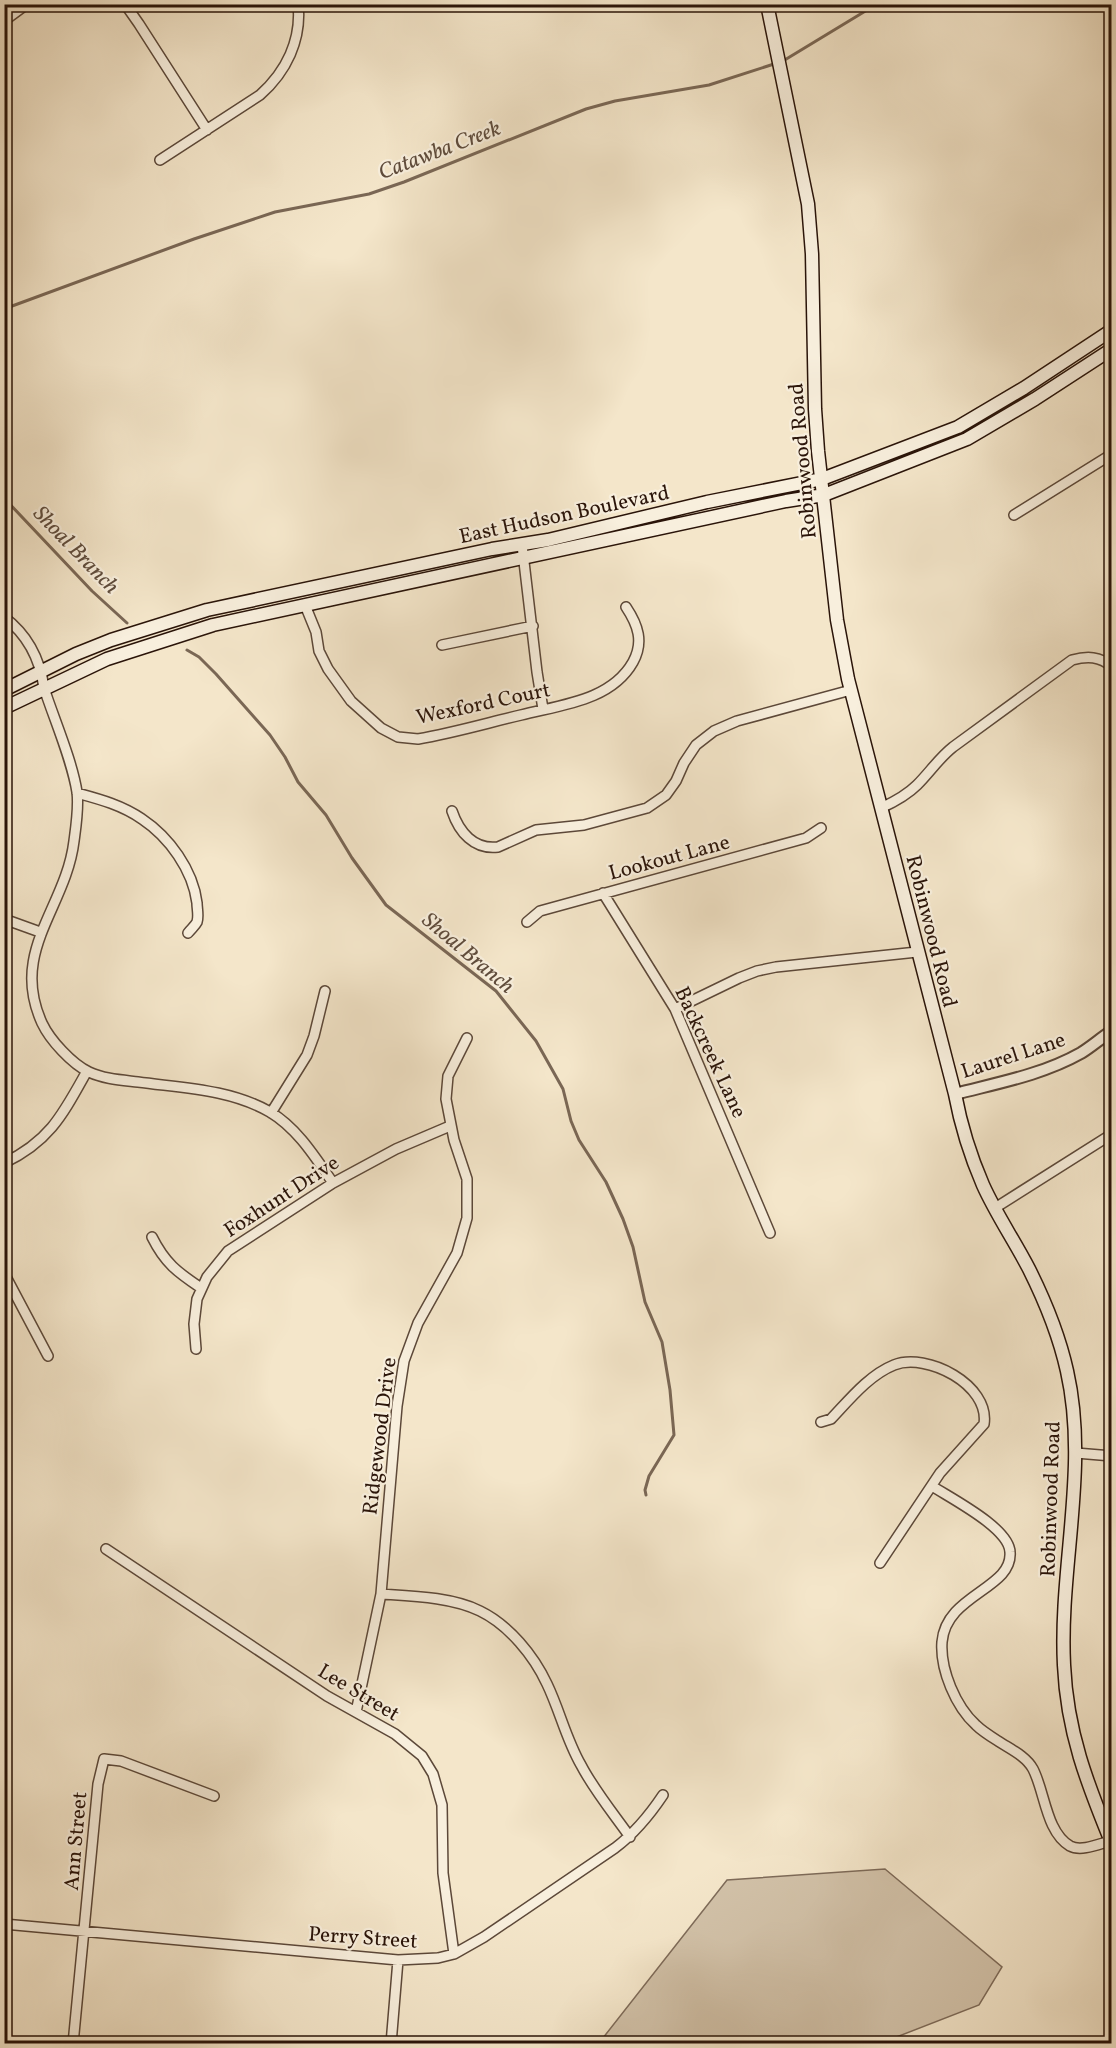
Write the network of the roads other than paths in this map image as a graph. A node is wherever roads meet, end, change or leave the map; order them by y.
1 (27, 4) edge
2 (125, 4) edge
3 (298, 4) edge
4 (767, 4) edge
5 (4, 21) edge
6 (207, 130) junction
7 (160, 160) dead end
8 (1112, 330) edge
9 (1112, 349) edge
10 (1110, 460) edge
11 (822, 479) junction
12 (824, 495) junction
13 (1014, 515) dead end
14 (522, 545) junction
15 (525, 558) junction
16 (306, 588) junction
17 (305, 605) junction
18 (626, 607) dead end
19 (4, 617) edge
20 (533, 626) junction
21 (442, 645) dead end
22 (1112, 667) edge
23 (42, 671) junction
24 (44, 688) junction
25 (4, 690) edge
26 (851, 690) junction
27 (4, 708) edge
28 (543, 709) junction
29 (77, 793) junction
30 (881, 808) junction
31 (453, 811) dead end
32 (821, 828) dead end
33 (603, 893) junction
34 (4, 919) edge
35 (527, 922) dead end
36 (40, 932) junction
37 (188, 933) dead end
38 (917, 952) junction
39 (325, 991) dead end
40 (675, 1009) junction
41 (1112, 1031) edge
42 (467, 1038) dead end
43 (87, 1071) junction
44 (955, 1094) junction
45 (271, 1113) junction
46 (450, 1126) junction
47 (1112, 1134) edge
48 (4, 1163) edge
49 (333, 1183) junction
50 (995, 1208) junction
51 (770, 1233) dead end
52 (152, 1237) dead end
53 (4, 1273) edge
54 (201, 1288) junction
55 (196, 1349) dead end
56 (48, 1356) dead end
57 (821, 1422) dead end
58 (1076, 1453) junction
59 (1112, 1456) edge
60 (932, 1486) junction
61 (106, 1549) dead end
62 (880, 1563) dead end
63 (381, 1594) junction
64 (356, 1712) junction
65 (663, 1795) dead end
66 (214, 1796) dead end
67 (630, 1837) junction
68 (1111, 1843) edge
69 (4, 1924) edge
70 (85, 1931) junction
71 (454, 1954) junction
72 (398, 1960) junction
73 (73, 2043) edge
74 (391, 2043) edge

1 - 5 street
2 - 6 street
3 - 6 street
4 - 11 main road, Robinwood Road
6 - 7 street
8 - 11 main road, East Hudson Boulevard
9 - 12 main road, East Hudson Boulevard
10 - 13 street
11 - 12 main road, Robinwood Road
11 - 14 main road, East Hudson Boulevard
12 - 15 main road, East Hudson Boulevard
12 - 26 main road, Robinwood Road
14 - 15 street
14 - 16 main road, East Hudson Boulevard
15 - 17 main road, East Hudson Boulevard
15 - 20 street
16 - 17 main road
16 - 23 main road, East Hudson Boulevard
17 - 24 main road, East Hudson Boulevard
17 - 28 street, Wexford Court
18 - 28 street, Wexford Court
19 - 23 street
20 - 21 street
20 - 28 street
22 - 30 street
23 - 24 street
23 - 25 main road, East Hudson Boulevard
24 - 27 main road, East Hudson Boulevard
24 - 29 street
26 - 30 main road, Robinwood Road
26 - 31 street
29 - 36 street
29 - 37 street
30 - 38 main road, Robinwood Road
32 - 33 street, Lookout Lane
33 - 35 street, Lookout Lane
33 - 40 street, Backcreek Lane
34 - 36 street
36 - 43 street
38 - 40 street
38 - 44 main road, Robinwood Road
39 - 45 street
40 - 51 street, Backcreek Lane
41 - 44 street, Laurel Lane
42 - 46 street, Ridgewood Drive
43 - 45 street
43 - 48 street
44 - 50 main road, Robinwood Road
45 - 49 street
46 - 49 street, Foxhunt Drive
46 - 63 street, Ridgewood Drive
47 - 50 street
49 - 54 street, Foxhunt Drive
50 - 58 main road, Robinwood Road
52 - 54 street
53 - 56 street
54 - 55 street, Foxhunt Drive
57 - 60 street
58 - 59 street
58 - 68 main road, Robinwood Road
60 - 62 street
60 - 68 street
61 - 64 street, Lee Street
63 - 64 street, Ridgewood Drive
63 - 67 street
64 - 71 street, Lee Street
65 - 67 street, Perry Street
66 - 70 street, Ann Street
67 - 71 street, Perry Street
69 - 70 street, Perry Street
70 - 72 street, Perry Street
70 - 73 street, Ann Street
71 - 72 street, Perry Street
72 - 74 street

